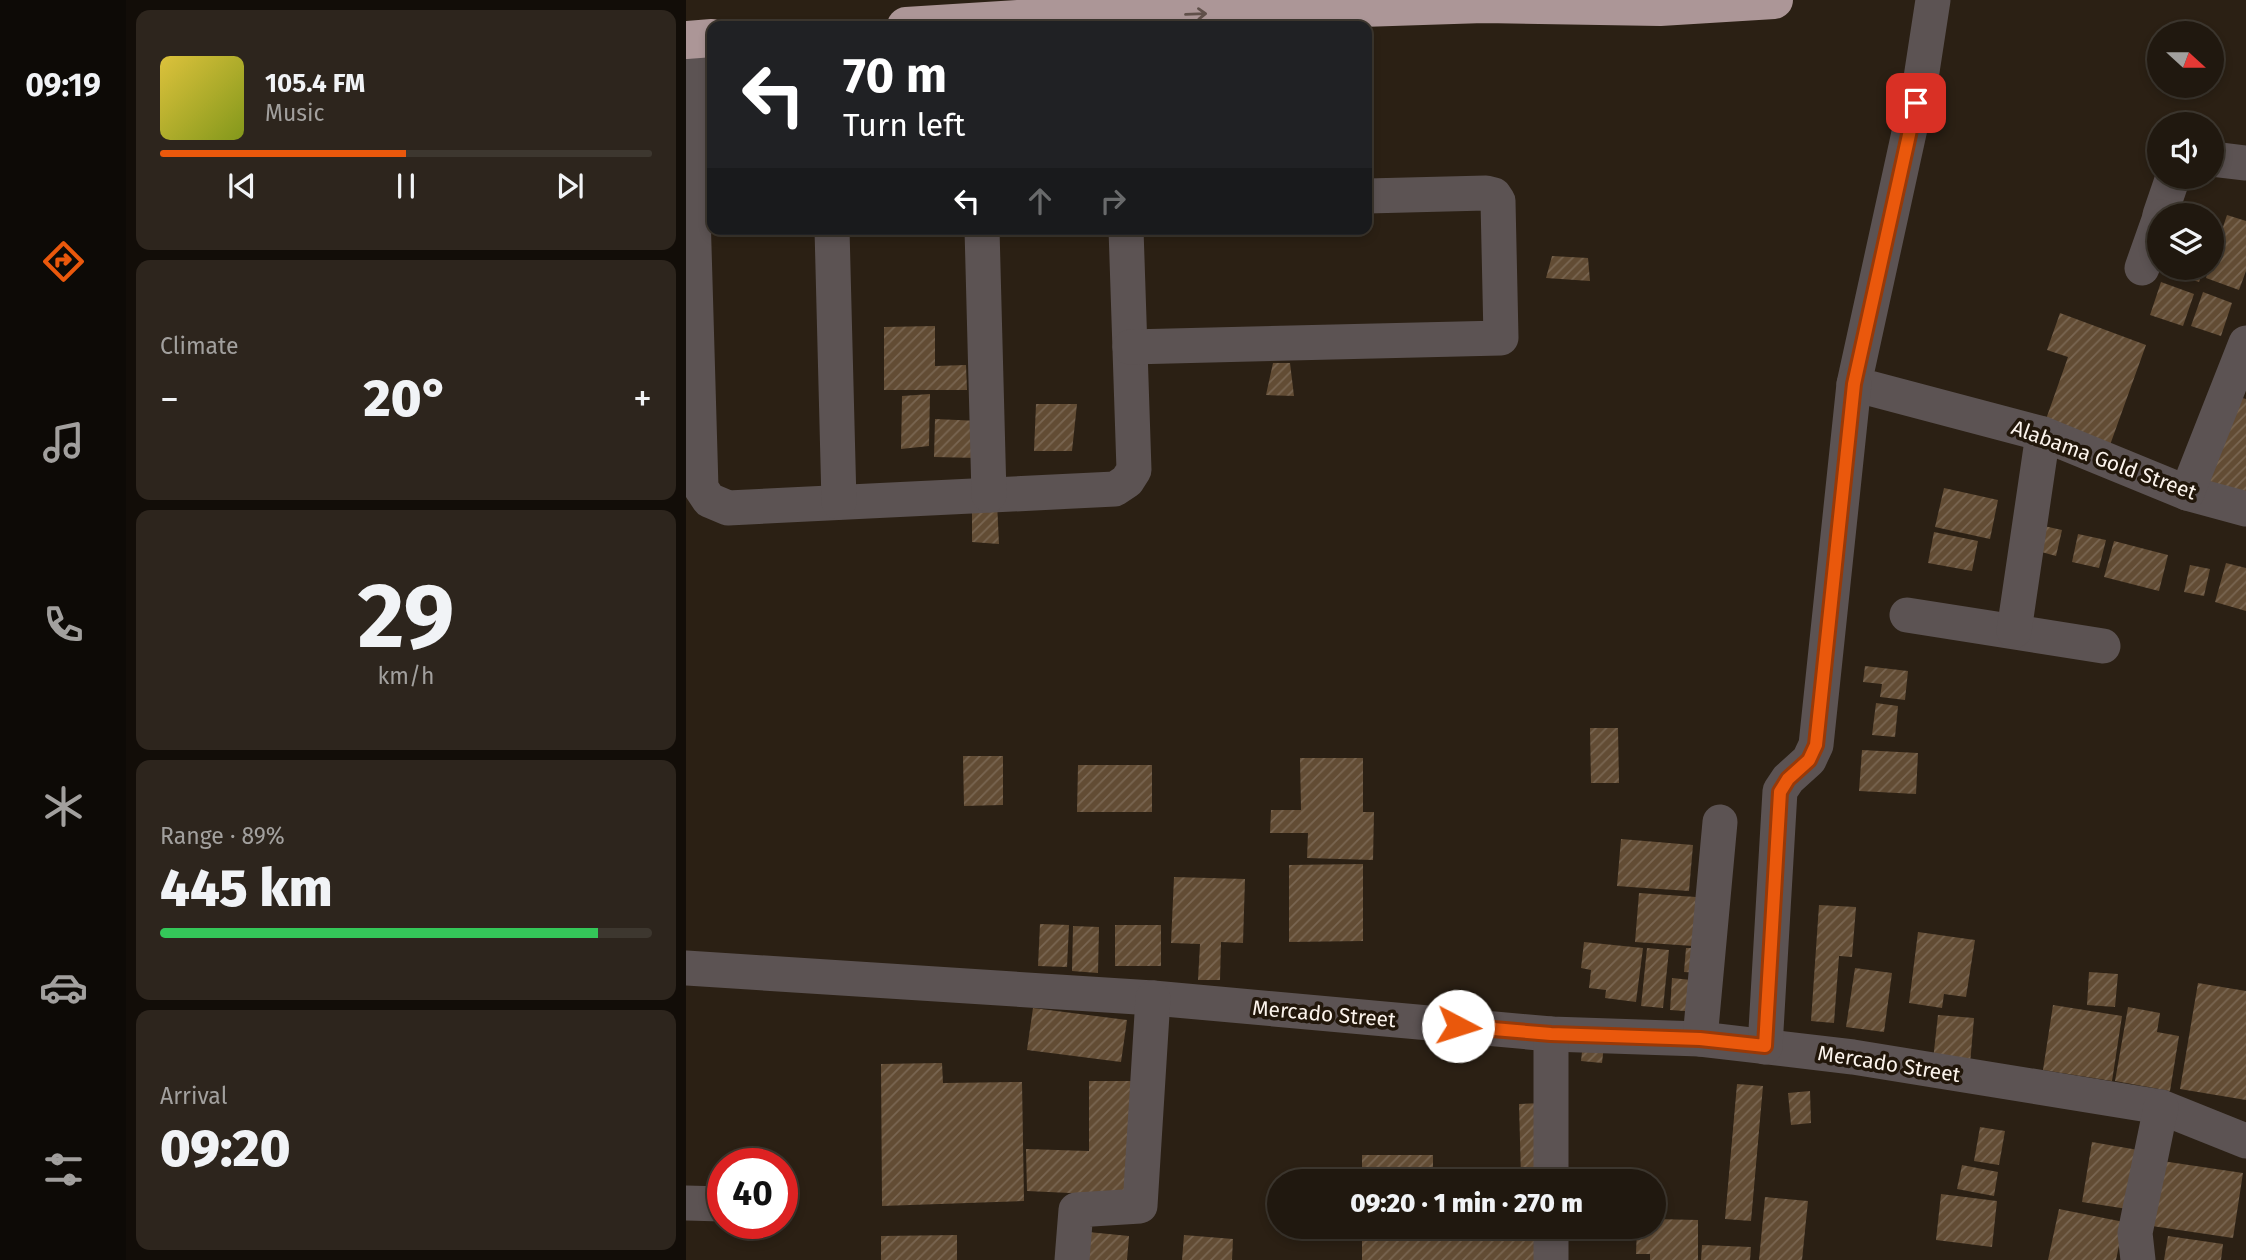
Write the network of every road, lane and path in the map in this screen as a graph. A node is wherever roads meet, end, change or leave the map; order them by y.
1 (1774, 0) edge
2 (1933, 0) edge
3 (1056, 21) edge
4 (696, 39) edge
5 (2224, 160) edge
6 (2246, 163) edge
7 (1372, 196) edge
8 (703, 211) edge
9 (832, 235) edge
10 (982, 235) edge
11 (1126, 235) edge
12 (2147, 254) edge
13 (2142, 268) dead end
14 (2246, 343) edge
15 (1130, 347) junction
16 (1854, 384) junction
17 (2043, 434) junction
18 (2187, 493) junction
19 (989, 495) junction
20 (839, 502) junction
21 (2246, 509) edge
22 (1907, 615) dead end
23 (2014, 631) junction
24 (2103, 646) dead end
25 (1720, 822) dead end
26 (686, 968) edge
27 (1153, 998) junction
28 (1551, 1034) junction
29 (1700, 1039) junction
30 (1765, 1046) junction
31 (2161, 1107) junction
32 (2246, 1141) edge
33 (1551, 1169) edge
34 (686, 1203) edge
35 (707, 1204) edge
36 (1551, 1239) edge
37 (1072, 1260) edge
38 (1551, 1260) edge
39 (2138, 1260) edge

3 -> 1 highway
2 - 16 street
4 - 8 street
5 - 6 street
7 - 15 street
8 - 20 street
9 - 20 street
10 - 19 street
11 - 15 street
12 - 13 street
14 - 18 street
15 - 19 street
16 - 17 street, Alabama Gold Street
16 - 30 street
17 - 18 street, Alabama Gold Street
17 - 23 street
18 - 21 street, Alabama Gold Street
19 - 20 street
22 - 23 street
23 - 24 street
25 - 29 street
26 - 27 street, Mercado Street
27 - 28 street, Mercado Street
27 - 37 street
28 - 29 street, Mercado Street
28 - 33 street
29 - 30 street, Mercado Street
30 - 31 street, Mercado Street
31 - 32 street, Mercado Street
31 - 39 street
34 - 35 street
36 - 38 street

